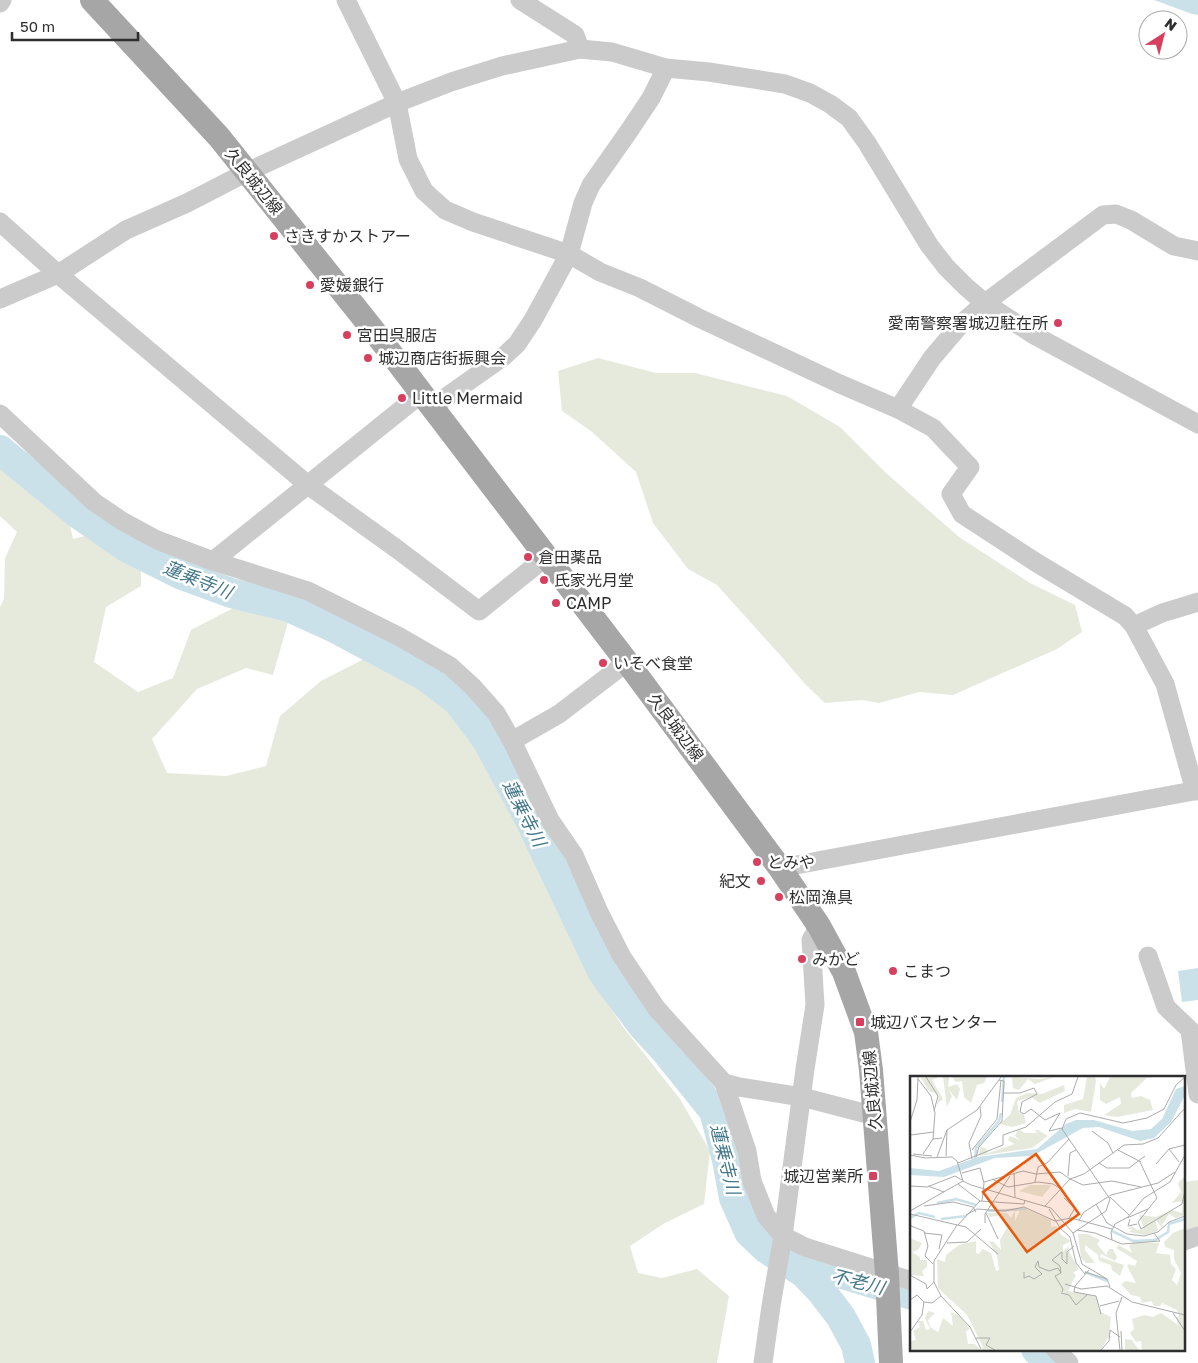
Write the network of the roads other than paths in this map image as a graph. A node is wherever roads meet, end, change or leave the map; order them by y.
1 (92, 0) edge
2 (346, 0) edge
3 (520, 0) edge
4 (580, 49) junction
5 (666, 68) junction
6 (397, 104) junction
7 (248, 172) junction
8 (0, 222) edge
9 (1198, 251) edge
10 (569, 254) junction
11 (58, 274) junction
12 (0, 299) edge
13 (985, 302) junction
14 (427, 400) junction
15 (898, 408) junction
16 (0, 414) edge
17 (1198, 424) edge
18 (308, 485) junction
19 (546, 557) junction
20 (213, 561) junction
21 (1198, 602) edge
22 (1134, 626) junction
23 (627, 662) junction
24 (512, 741) junction
25 (1196, 791) edge
26 (780, 868) junction
27 (819, 926) junction
28 (1148, 956) dead end
29 (724, 1083) junction
30 (1198, 1094) edge
31 (802, 1097) junction
32 (875, 1116) junction
33 (783, 1236) junction
34 (1198, 1236) edge
35 (1186, 1240) edge
36 (887, 1274) junction
37 (910, 1280) edge
38 (1056, 1350) edge
39 (763, 1363) edge
40 (891, 1363) edge
41 (1069, 1363) edge

1 - 7 main road, 久良城辺線
2 - 6 street
3 - 4 street
4 - 5 street
4 - 6 street
5 - 10 street
5 - 13 street
6 - 7 street
6 - 10 street
7 - 11 street
7 - 14 main road, 久良城辺線
8 - 11 street
9 - 13 street
10 - 14 street
10 - 15 street
11 - 12 street
11 - 18 street
13 - 15 street
13 - 17 street
14 - 18 street
14 - 19 main road, 久良城辺線
15 - 22 street
16 - 20 street
18 - 19 street
18 - 20 street
19 - 23 main road, 久良城辺線
20 - 24 street
21 - 22 street
22 - 25 street
23 - 24 street
23 - 26 main road, 久良城辺線
24 - 29 street
25 - 26 street
26 - 27 main road, 久良城辺線
27 - 31 street
27 - 32 main road, 久良城辺線
28 - 30 street
29 - 31 street
29 - 33 street
31 - 32 street
31 - 33 street
32 - 36 main road, 久良城辺線
33 - 36 street
33 - 39 street
34 - 35 street
36 - 37 street
36 - 40 main road, 久良城辺線
38 - 41 street

